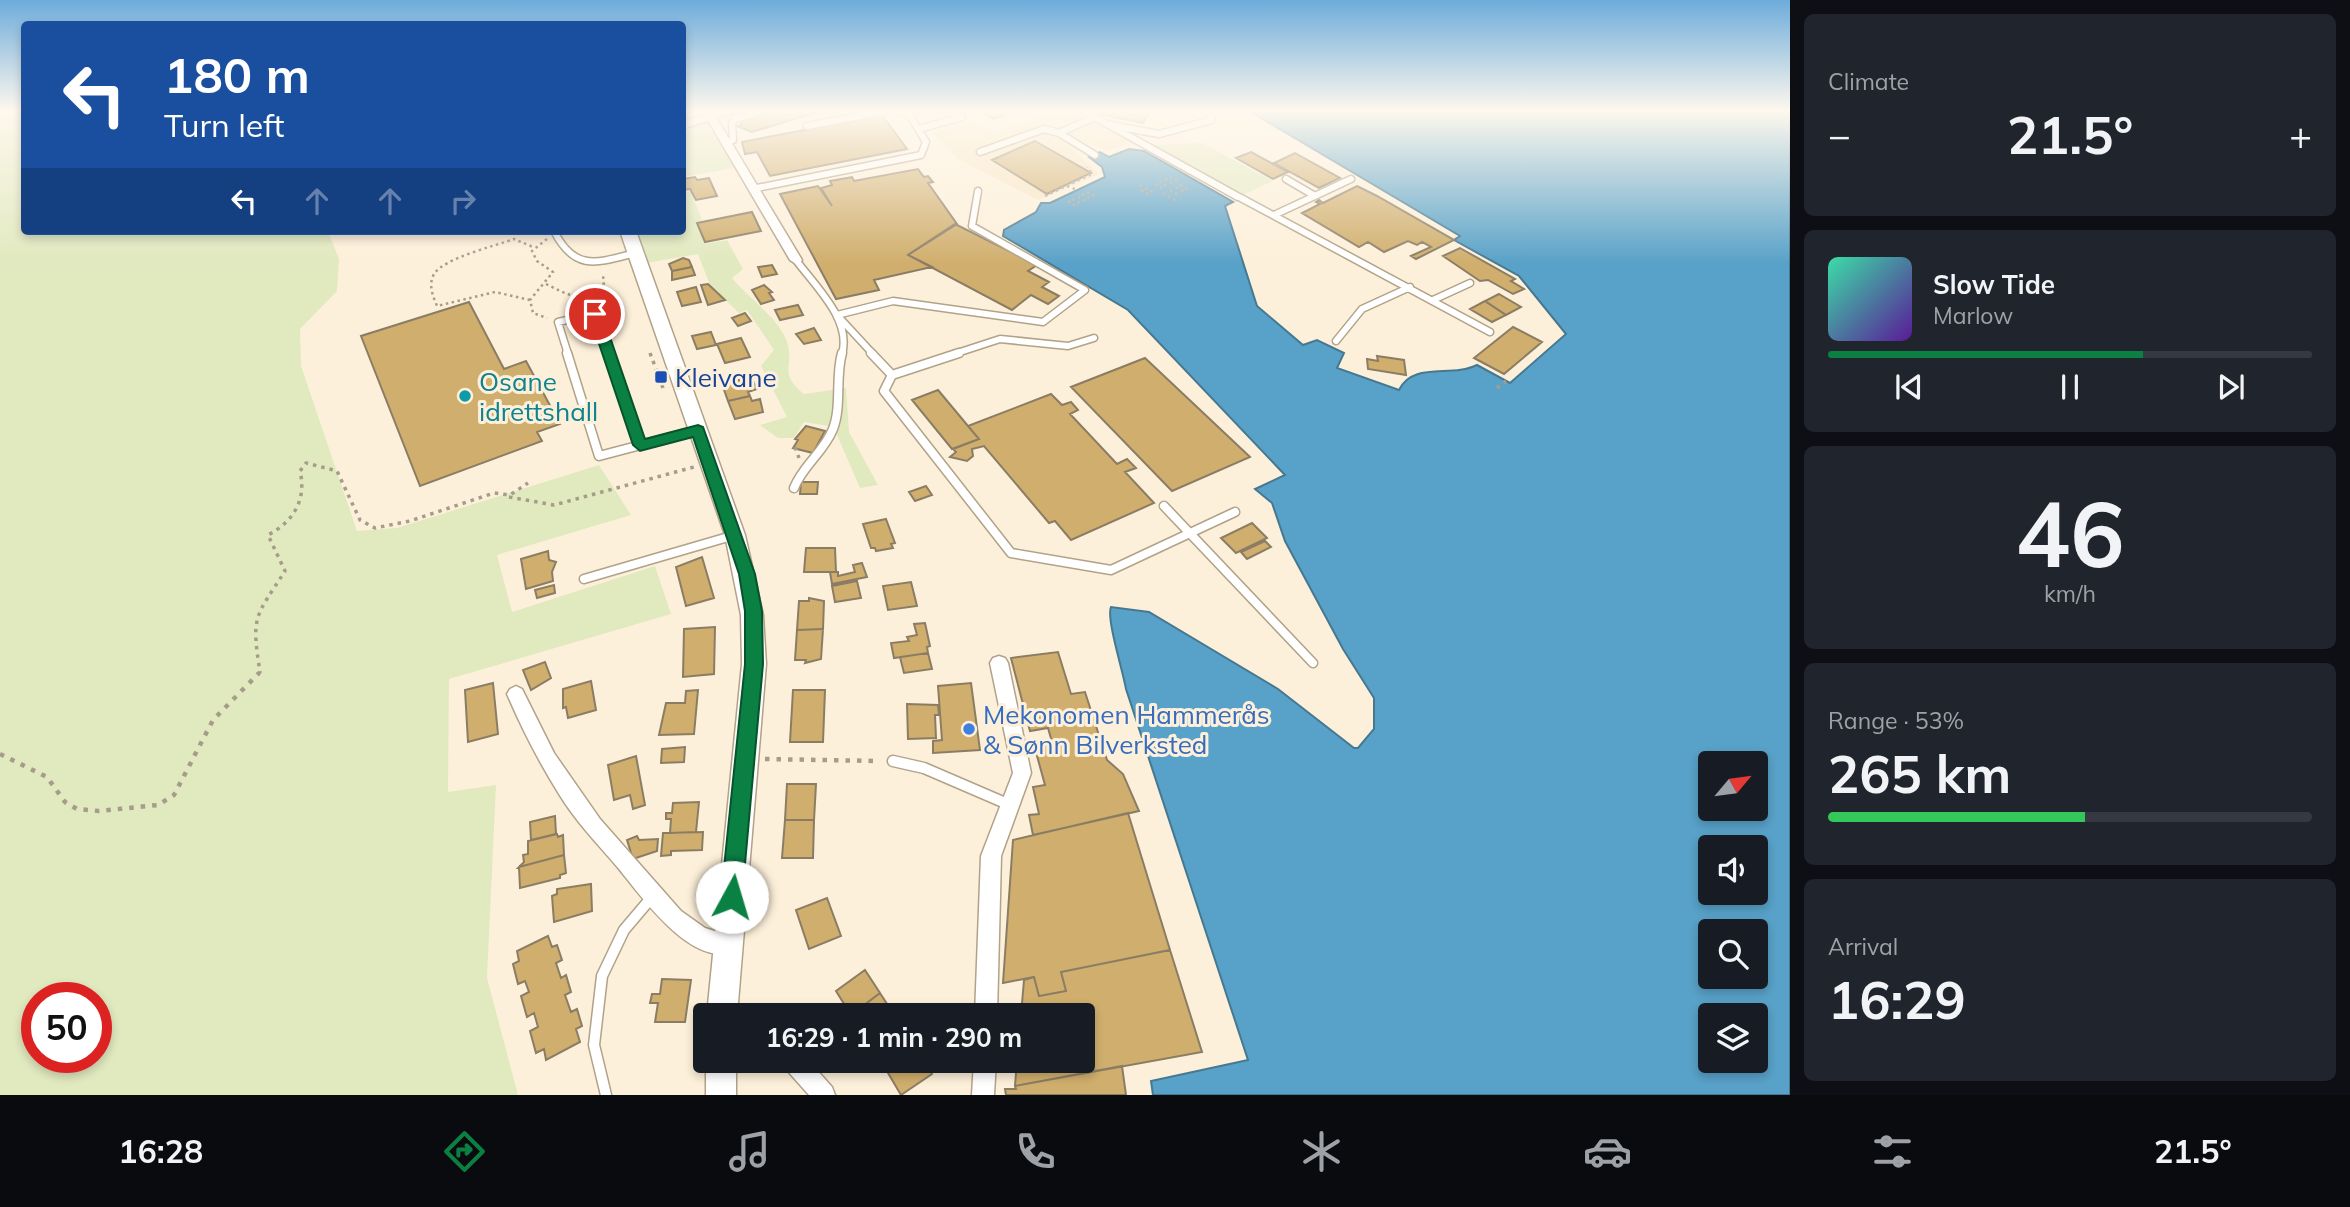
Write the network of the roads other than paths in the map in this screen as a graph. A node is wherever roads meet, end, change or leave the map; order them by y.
1 (737, 162) edge
2 (886, 162) edge
3 (1177, 162) edge
4 (1286, 179) dead end
5 (1351, 179) dead end
6 (752, 189) junction
7 (978, 191) dead end
8 (1315, 196) junction
9 (1241, 198) joint
10 (1274, 215) junction
11 (556, 235) edge
12 (629, 235) edge
13 (635, 253) junction
14 (796, 260) joint
15 (1470, 284) dead end
16 (1410, 287) junction
17 (1433, 300) junction
18 (837, 315) junction
19 (1490, 332) dead end
20 (1094, 338) dead end
21 (1336, 341) dead end
22 (892, 375) junction
23 (698, 430) junction
24 (640, 445) junction
25 (794, 488) dead end
26 (1164, 506) dead end
27 (1235, 512) dead end
28 (1189, 533) junction
29 (735, 535) junction
30 (584, 579) dead end
31 (999, 663) dead end
32 (1313, 663) dead end
33 (516, 694) dead end
34 (893, 761) road end
35 (1010, 805) junction
36 (652, 897) junction
37 (727, 944) junction
38 (725, 1003) edge
39 (986, 1003) edge
40 (721, 1073) edge
41 (805, 1073) edge
42 (984, 1073) edge
43 (606, 1095) edge
44 (721, 1095) edge
45 (824, 1095) edge
46 (983, 1095) edge

1 - 6 street
2 - 6 lane
3 - 9 street
4 - 8 lane
5 - 8 lane
6 - 14 street
7 - 18 lane
8 - 10 lane
9 - 10 lane
10 - 16 lane
11 - 13 lane
12 - 13 main road
13 - 23 main road
14 - 18 lane
15 - 17 lane
16 - 17 lane
16 - 21 lane
17 - 19 lane
18 - 22 lane
18 - 25 lane
20 - 22 lane
22 - 28 lane
23 - 24 lane
23 - 29 main road
24 - 24 lane
26 - 28 lane
27 - 28 lane
28 - 32 lane
29 - 30 lane
29 - 37 main road
31 - 35 street
33 - 36 street
34 - 35 lane
35 - 39 street
36 - 37 street
36 - 43 lane
37 - 38 main road
40 - 44 main road
41 - 45 street
42 - 46 street

